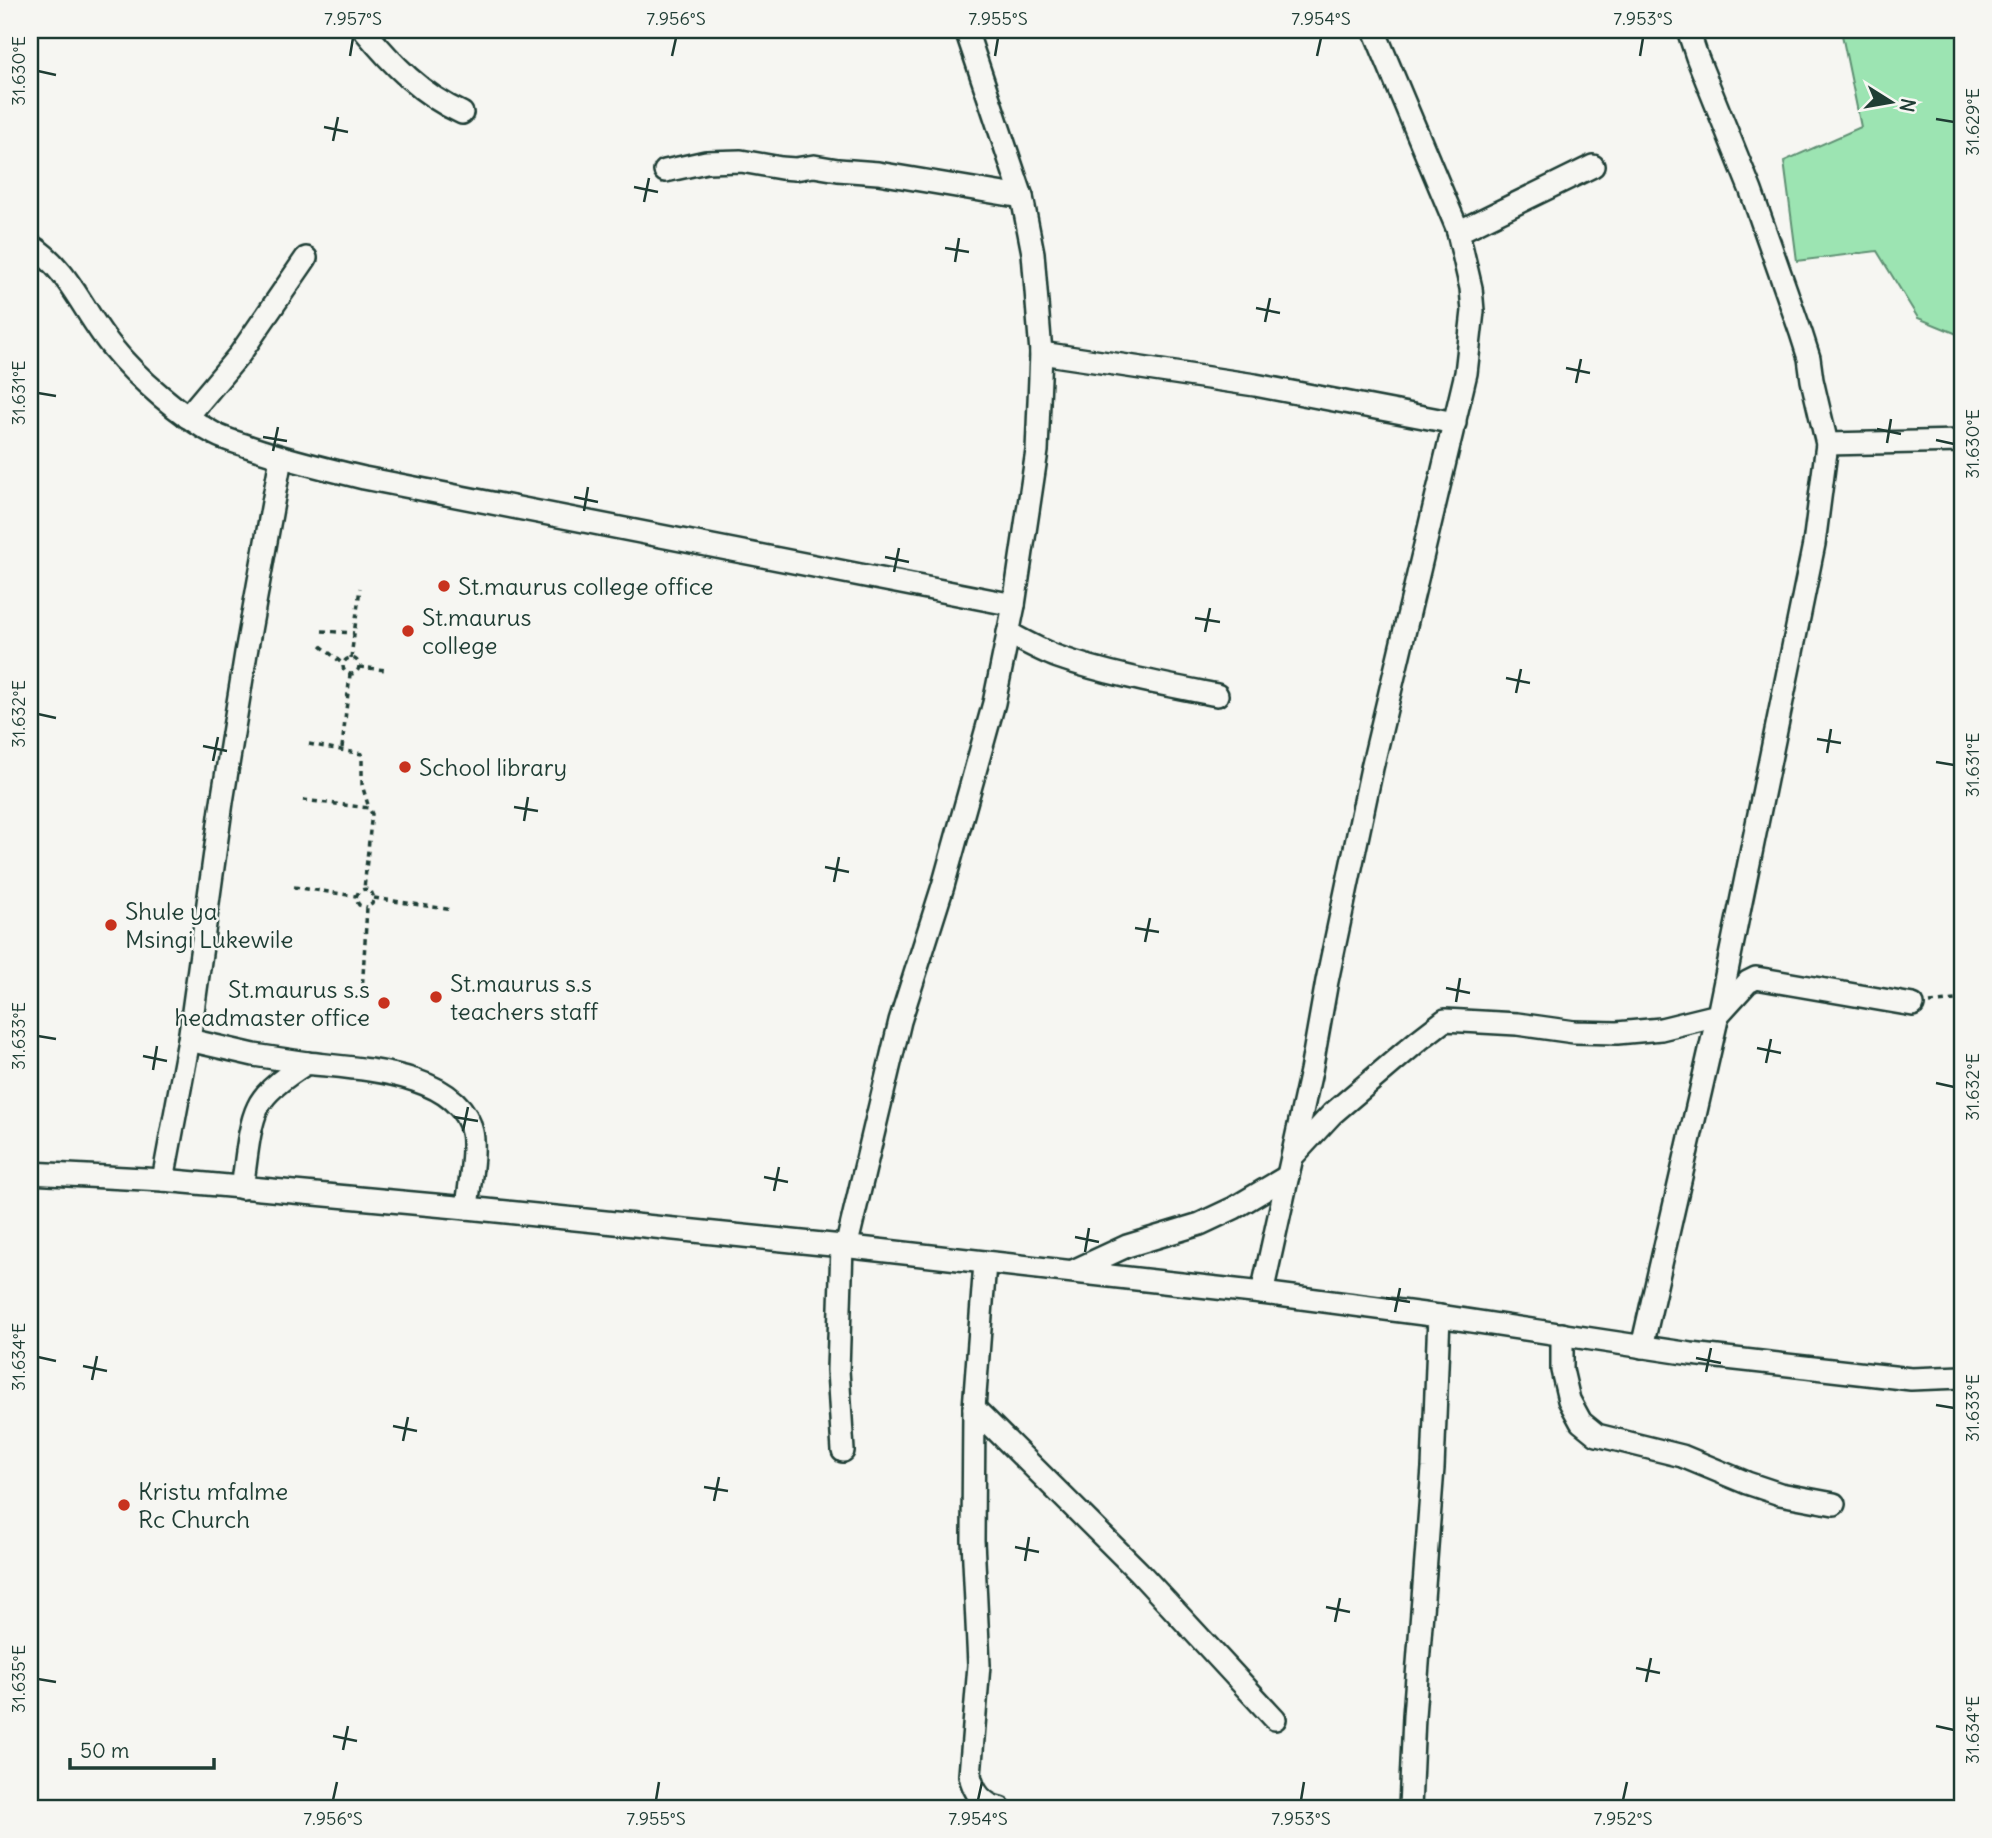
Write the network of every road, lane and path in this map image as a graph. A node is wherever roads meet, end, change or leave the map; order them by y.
1 (364, 30) edge
2 (966, 30) edge
3 (1374, 30) edge
4 (1688, 30) edge
5 (462, 113) dead end
6 (1593, 166) dead end
7 (665, 171) dead end
8 (1023, 197) junction
9 (1458, 232) junction
10 (30, 245) edge
11 (306, 258) dead end
12 (1041, 352) junction
13 (187, 417) junction
14 (1455, 423) junction
15 (1962, 441) edge
16 (1827, 444) junction
17 (281, 458) junction
18 (360, 588) dead end
19 (1014, 605) junction
20 (322, 631) dead end
21 (354, 633) junction
22 (1008, 633) junction
23 (321, 646) dead end
24 (351, 658) junction
25 (343, 664) junction
26 (359, 667) junction
27 (386, 670) dead end
28 (350, 674) junction
29 (1217, 695) dead end
30 (309, 744) dead end
31 (342, 749) junction
32 (303, 800) dead end
33 (369, 807) junction
34 (294, 887) dead end
35 (364, 889) junction
36 (356, 896) junction
37 (374, 898) junction
38 (367, 907) junction
39 (453, 910) dead end
40 (362, 993) dead end
41 (1962, 999) edge
42 (1913, 1005) joint
43 (1718, 1014) junction
44 (189, 1040) junction
45 (307, 1063) junction
46 (1290, 1166) junction
47 (30, 1173) edge
48 (163, 1180) junction
49 (242, 1188) junction
50 (467, 1208) junction
51 (844, 1247) junction
52 (985, 1263) junction
53 (1071, 1272) junction
54 (1262, 1293) junction
55 (1439, 1316) junction
56 (1562, 1334) junction
57 (1642, 1347) junction
58 (1962, 1377) edge
59 (974, 1408) junction
60 (843, 1451) dead end
61 (1834, 1504) dead end
62 (1275, 1719) dead end
63 (1000, 1808) edge
64 (1410, 1808) edge

1 - 5 street
2 - 8 street
3 - 9 street
4 - 16 street
6 - 9 street
7 - 8 street
8 - 12 street
9 - 14 street
10 - 13 street
11 - 13 street
12 - 14 street
12 - 19 street
13 - 17 street
14 - 46 street
15 - 16 street
16 - 43 street
17 - 19 street
17 - 44 street
18 - 21 path
19 - 22 street
20 - 21 path
21 - 24 path
22 - 29 street
22 - 51 street
23 - 25 path
24 - 25 path
24 - 26 path
25 - 28 path
26 - 27 path
26 - 28 path
28 - 31 path
30 - 31 path
31 - 33 path
32 - 33 path
33 - 35 path
34 - 36 path
35 - 36 path
35 - 37 path
36 - 38 path
37 - 38 path
37 - 39 path
38 - 40 path
41 - 42 path
42 - 43 street
43 - 46 street
43 - 57 street
44 - 45 street
44 - 48 street
45 - 49 street
45 - 50 street
46 - 53 street
46 - 54 street
47 - 48 street
48 - 49 street
49 - 50 street
50 - 51 street
51 - 52 street
51 - 60 street
52 - 53 street
52 - 59 street
53 - 54 street
54 - 55 street
55 - 56 street
55 - 64 street
56 - 57 street
56 - 61 street
57 - 58 street
59 - 62 street
59 - 63 street

